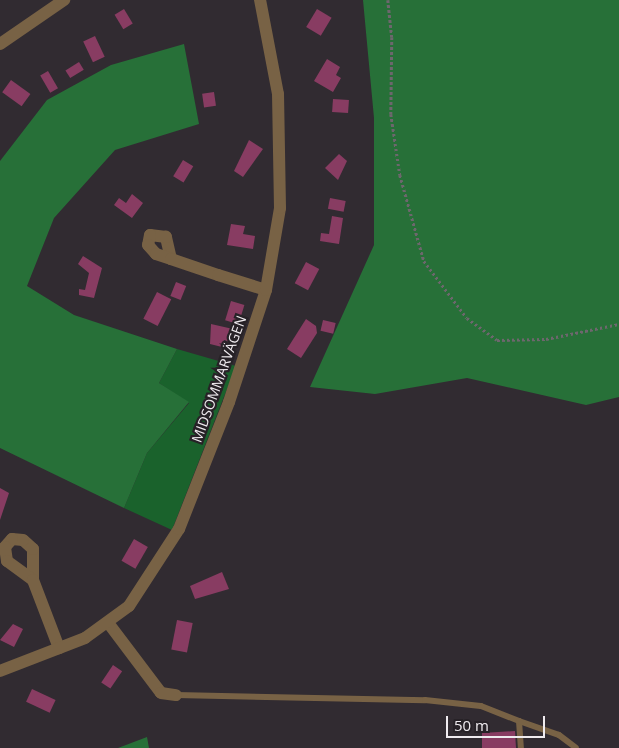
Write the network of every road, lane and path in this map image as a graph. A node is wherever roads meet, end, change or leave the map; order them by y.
1 (64, 0) edge
2 (260, 0) edge
3 (388, 0) edge
4 (0, 44) edge
5 (171, 259) dead end
6 (266, 290) junction
7 (619, 324) edge
8 (33, 580) dead end
9 (109, 624) junction
10 (59, 648) junction
11 (0, 671) edge
12 (176, 695) joint
13 (519, 721) junction
14 (521, 748) edge
15 (576, 748) edge

1 - 4 street
2 - 6 street, MIDSOMMARVÄGEN
3 - 7 path
5 - 6 street
6 - 9 street, MIDSOMMARVÄGEN
8 - 10 street
9 - 10 street, MIDSOMMARVÄGEN
9 - 12 street
10 - 11 street, MIDSOMMARVÄGEN
12 - 13 lane
13 - 14 lane
13 - 15 lane

